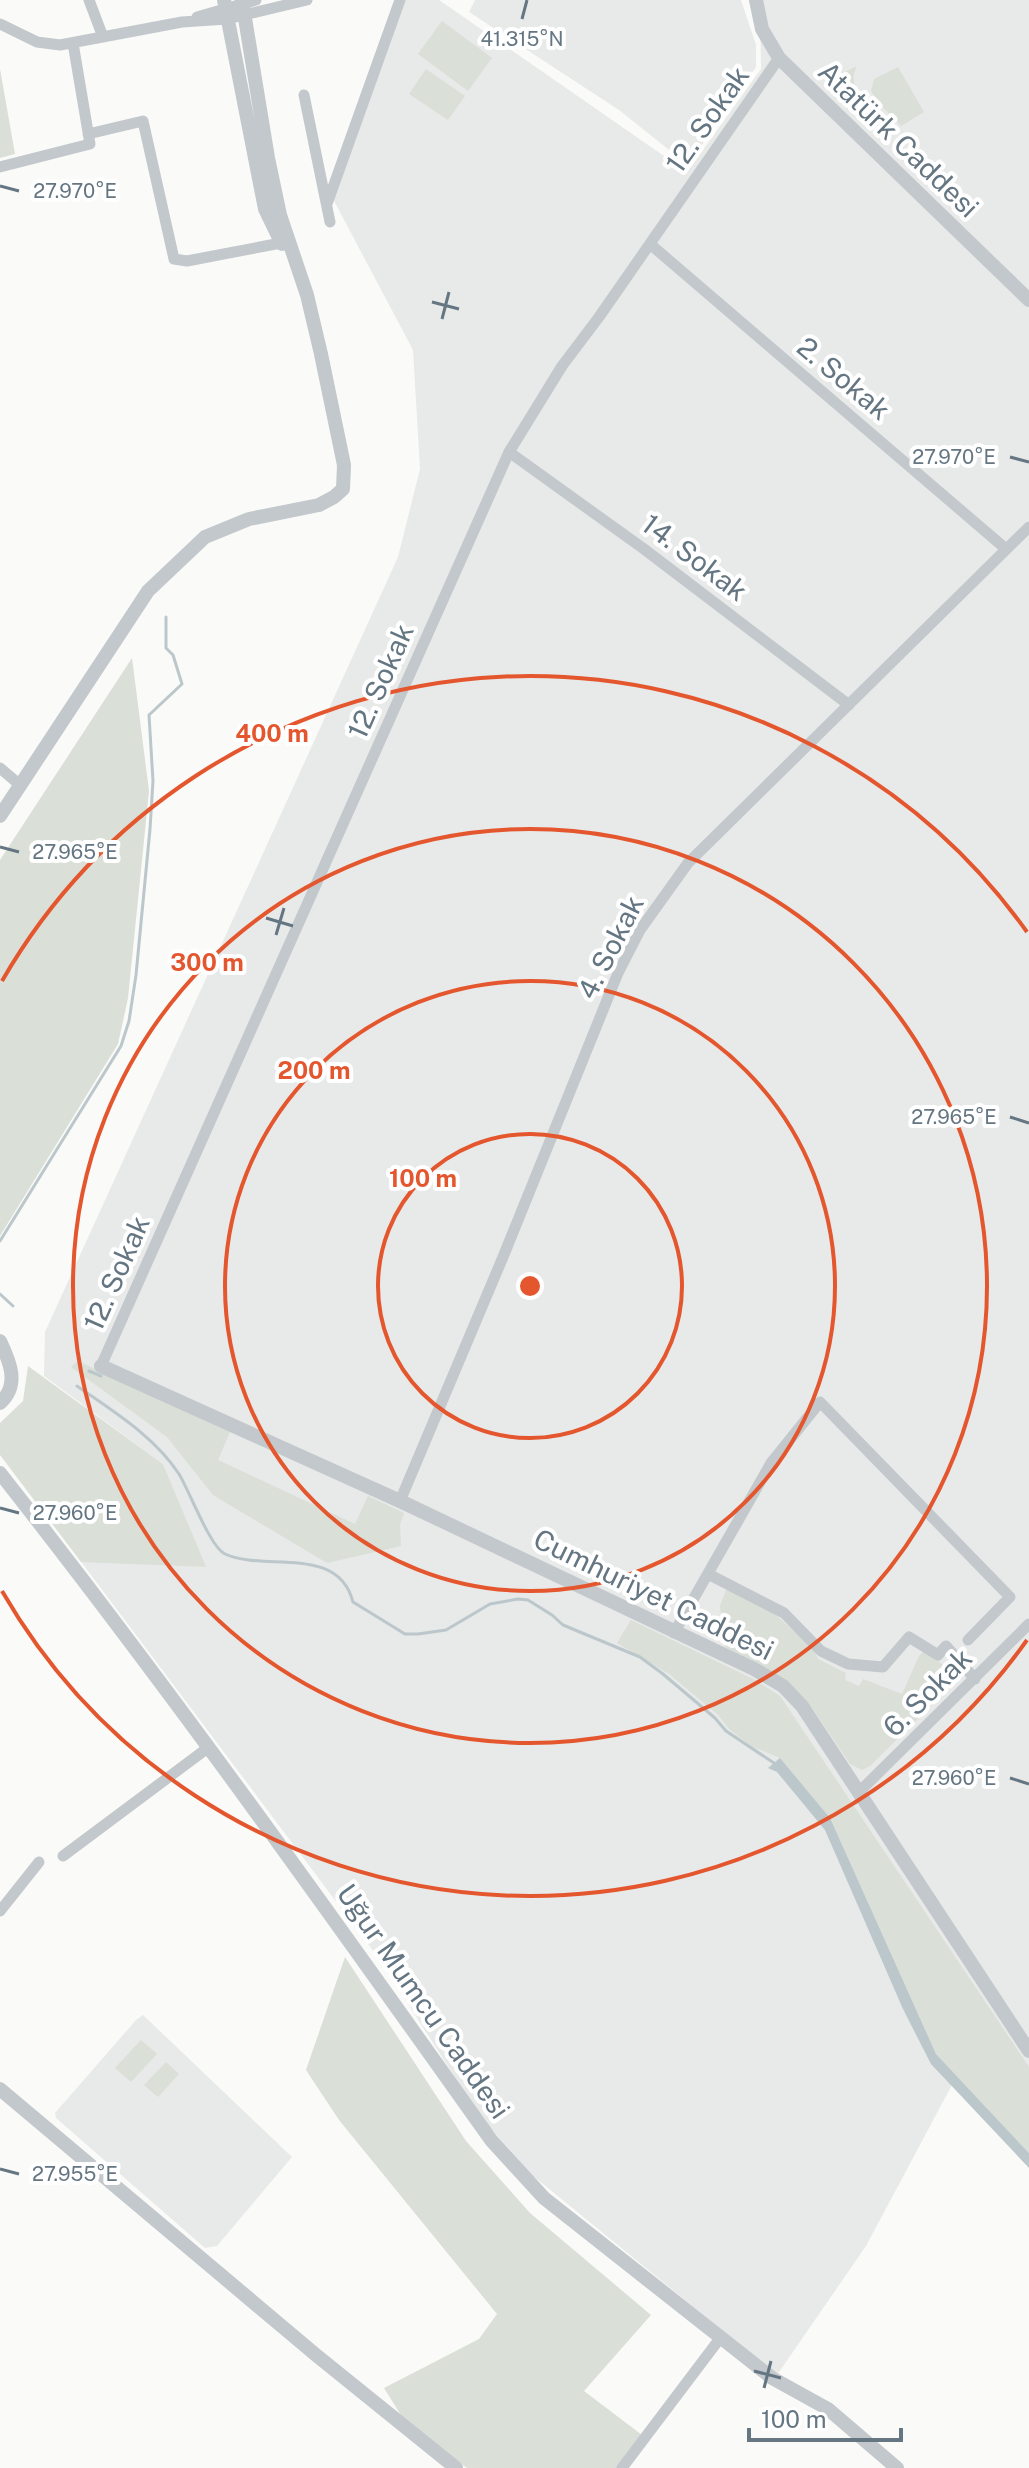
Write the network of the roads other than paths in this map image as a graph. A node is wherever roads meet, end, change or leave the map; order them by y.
1 (89, 0) edge
2 (307, 0) edge
3 (400, 0) edge
4 (756, 0) edge
5 (246, 5) edge
6 (225, 9) edge
7 (0, 24) edge
8 (103, 37) junction
9 (73, 43) junction
10 (779, 58) junction
11 (304, 95) dead end
12 (89, 139) junction
13 (0, 167) edge
14 (327, 204) junction
15 (330, 222) dead end
16 (281, 243) junction
17 (650, 244) junction
18 (307, 295) junction
19 (1029, 300) edge
20 (509, 452) junction
21 (1029, 527) edge
22 (1006, 549) junction
23 (849, 705) junction
24 (0, 768) edge
25 (20, 785) junction
26 (0, 816) edge
27 (0, 1341) edge
28 (101, 1366) joint
29 (0, 1403) edge
30 (0, 1473) edge
31 (400, 1501) junction
32 (708, 1574) junction
33 (1029, 1624) edge
34 (674, 1633) junction
35 (968, 1640) dead end
36 (975, 1679) junction
37 (209, 1747) junction
38 (858, 1793) junction
39 (63, 1856) dead end
40 (39, 1862) dead end
41 (0, 1911) edge
42 (1029, 2051) edge
43 (0, 2089) edge
44 (721, 2337) junction
45 (456, 2468) edge
46 (622, 2468) edge
47 (897, 2468) edge

1 - 8 street
2 - 5 street
3 - 14 street
4 - 10 street, Atatürk Caddesi
5 - 6 street
5 - 18 street
6 - 8 street
6 - 16 street
7 - 9 street
8 - 9 street
9 - 12 street
10 - 17 street, 12. Sokak
10 - 19 street, Atatürk Caddesi
11 - 14 street
12 - 13 street
12 - 16 street
14 - 15 street
16 - 18 street
17 - 20 street, 12. Sokak
17 - 22 street, 2. Sokak
18 - 25 street
20 - 23 street, 14. Sokak
20 - 28 street, 12. Sokak
21 - 22 street, 4. Sokak
22 - 23 street, 4. Sokak
23 - 31 street, 4. Sokak
24 - 25 street
25 - 26 street
27 - 29 street
28 - 31 street, Cumhuriyet Caddesi
30 - 37 street, Uğur Mumcu Caddesi
31 - 34 street, Cumhuriyet Caddesi
32 - 34 street
32 - 35 street
32 - 36 street
33 - 36 street, 6. Sokak
34 - 38 street, Cumhuriyet Caddesi
36 - 38 street, 6. Sokak
37 - 39 street
37 - 44 street, Uğur Mumcu Caddesi
38 - 42 street, Cumhuriyet Caddesi
40 - 41 street
43 - 45 street
44 - 46 street
44 - 47 street, Uğur Mumcu Caddesi

